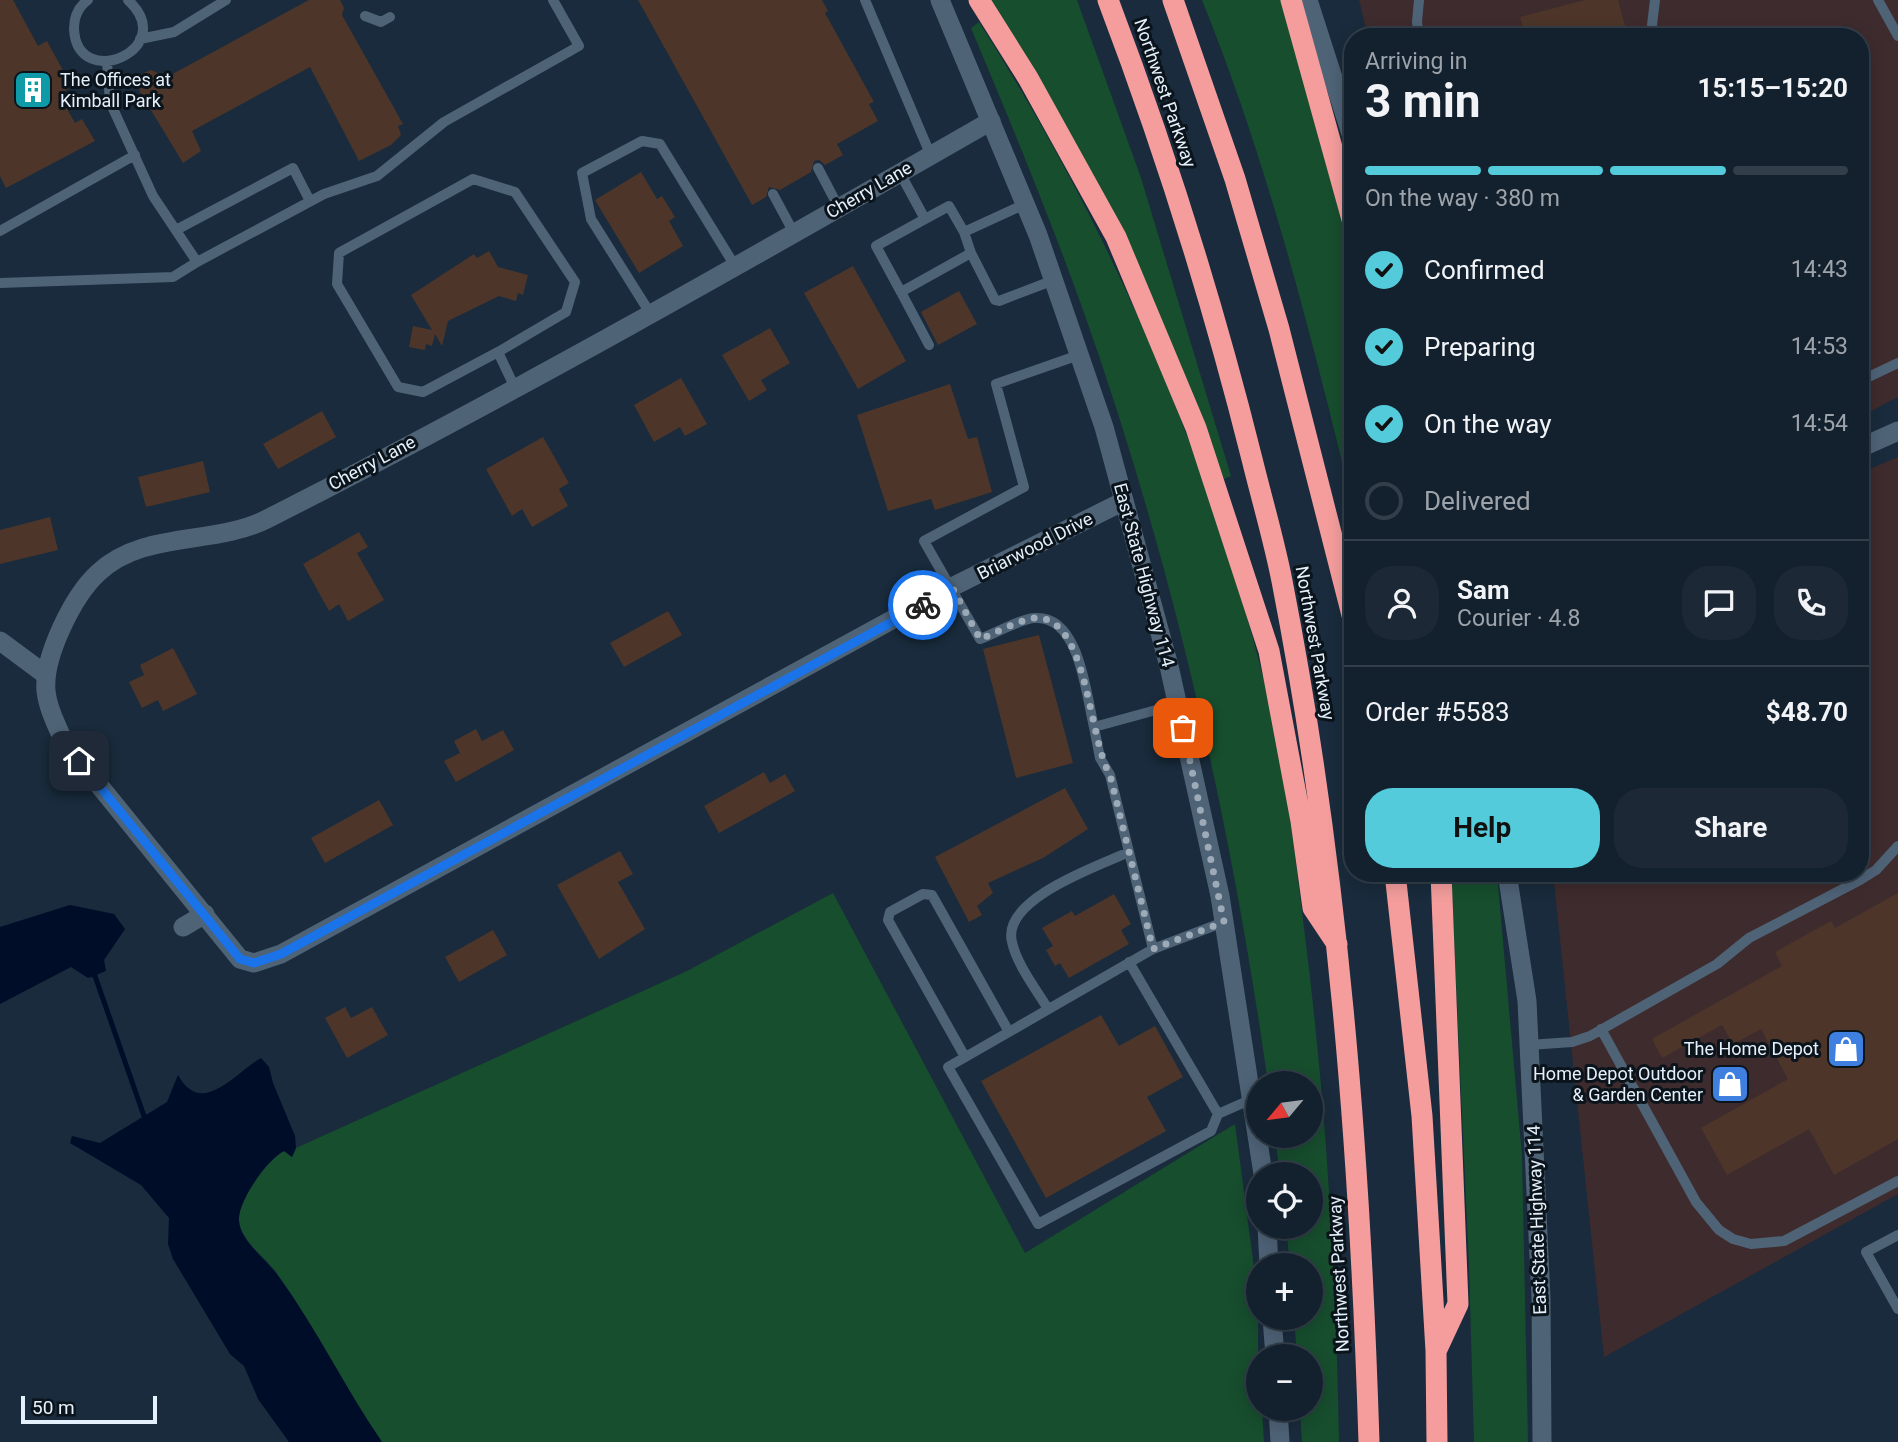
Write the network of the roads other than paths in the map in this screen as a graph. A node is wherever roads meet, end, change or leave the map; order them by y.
1 (128, 0) edge
2 (226, 0) edge
3 (553, 0) edge
4 (865, 0) edge
5 (940, 0) edge
6 (979, 0) edge
7 (1108, 0) edge
8 (1173, 0) edge
9 (1291, 0) edge
10 (1308, 0) edge
11 (1419, 0) edge
12 (1655, 0) edge
13 (1878, 0) edge
14 (85, 1) edge
15 (365, 16) dead end
16 (390, 17) dead end
17 (1419, 28) edge
18 (1653, 28) edge
19 (1898, 36) edge
20 (140, 39) junction
21 (107, 62) junction
22 (1344, 112) edge
23 (991, 121) junction
24 (135, 155) junction
25 (931, 156) junction
26 (818, 168) dead end
27 (900, 173) junction
28 (1344, 191) edge
29 (773, 194) dead end
30 (310, 201) junction
31 (1025, 204) junction
32 (839, 208) junction
33 (925, 219) junction
34 (176, 230) junction
35 (0, 231) edge
36 (964, 232) junction
37 (794, 233) junction
38 (971, 253) junction
39 (197, 262) junction
40 (735, 266) junction
41 (1, 280) edge
42 (1054, 280) junction
43 (901, 292) junction
44 (650, 313) junction
45 (929, 345) dead end
46 (498, 352) junction
47 (1079, 355) junction
48 (1898, 363) edge
49 (1869, 377) edge
50 (515, 388) junction
51 (1898, 431) edge
52 (1869, 444) edge
53 (1124, 501) junction
54 (1344, 584) edge
55 (952, 587) junction
56 (0, 641) edge
57 (46, 676) junction
58 (1178, 704) junction
59 (1094, 727) junction
60 (1898, 846) edge
61 (1129, 852) junction
62 (1869, 874) edge
63 (1396, 882) edge
64 (1441, 882) edge
65 (1508, 882) edge
66 (1856, 882) edge
67 (205, 914) junction
68 (1224, 922) junction
69 (183, 926) dead end
70 (1339, 948) junction
71 (1153, 949) junction
72 (1129, 962) junction
73 (1048, 1009) junction
74 (1601, 1029) junction
75 (1009, 1032) junction
76 (1529, 1045) junction
77 (965, 1057) junction
78 (1248, 1071) edge
79 (1246, 1102) edge
80 (1218, 1114) junction
81 (1898, 1181) edge
82 (1898, 1235) edge
83 (1898, 1309) edge
84 (1436, 1351) junction
85 (1279, 1421) edge
86 (1280, 1442) edge
87 (1369, 1442) edge
88 (1437, 1442) edge
89 (1542, 1442) edge

1 - 20 lane
2 - 20 lane
3 - 30 lane
4 - 25 lane
5 - 23 street, East State Highway 114
6 - 70 highway
7 - 70 highway, Northwest Parkway
8 - 54 highway
9 - 28 highway
10 - 22 street
11 - 17 lane
12 - 18 lane
13 - 19 lane
14 - 21 lane
15 - 16 lane
20 - 21 lane
21 - 24 lane
23 - 25 street, Cherry Lane
23 - 31 street, East State Highway 114
24 - 34 lane
24 - 35 lane
25 - 27 street, Cherry Lane
26 - 32 lane
27 - 32 street, Cherry Lane
27 - 33 lane
29 - 37 lane
30 - 34 lane
30 - 39 lane
31 - 36 lane
31 - 42 street, East State Highway 114
32 - 37 street, Cherry Lane
33 - 36 lane
33 - 43 lane
34 - 39 lane
36 - 38 lane
37 - 40 street, Cherry Lane
38 - 42 lane
38 - 43 lane
39 - 41 lane
40 - 44 street, Cherry Lane
40 - 44 lane
42 - 47 street, East State Highway 114
43 - 45 lane
44 - 50 street, Cherry Lane
46 - 46 lane
46 - 50 lane
47 - 53 street, East State Highway 114
47 - 55 lane
48 - 49 lane
50 - 57 street, Cherry Lane
51 - 52 street
53 - 55 street, Briarwood Drive
53 - 58 street, East State Highway 114
55 - 59 lane
55 - 67 street, Briarwood Drive
56 - 57 street
57 - 67 street, Cherry Lane
58 - 59 lane
58 - 68 street, East State Highway 114
59 - 61 lane
60 - 62 lane
61 - 71 lane
61 - 73 lane
63 - 84 highway
64 - 84 highway
65 - 76 street, East State Highway 114
66 - 74 lane
67 - 69 street
68 - 71 lane
68 - 78 street, East State Highway 114
70 - 87 highway, Northwest Parkway
71 - 72 lane
72 - 73 lane
72 - 80 lane
73 - 75 lane
74 - 76 lane
74 - 81 lane
75 - 77 lane
75 - 77 lane
76 - 89 street, East State Highway 114
77 - 80 lane
79 - 80 lane
82 - 83 lane
84 - 88 highway
85 - 86 street

